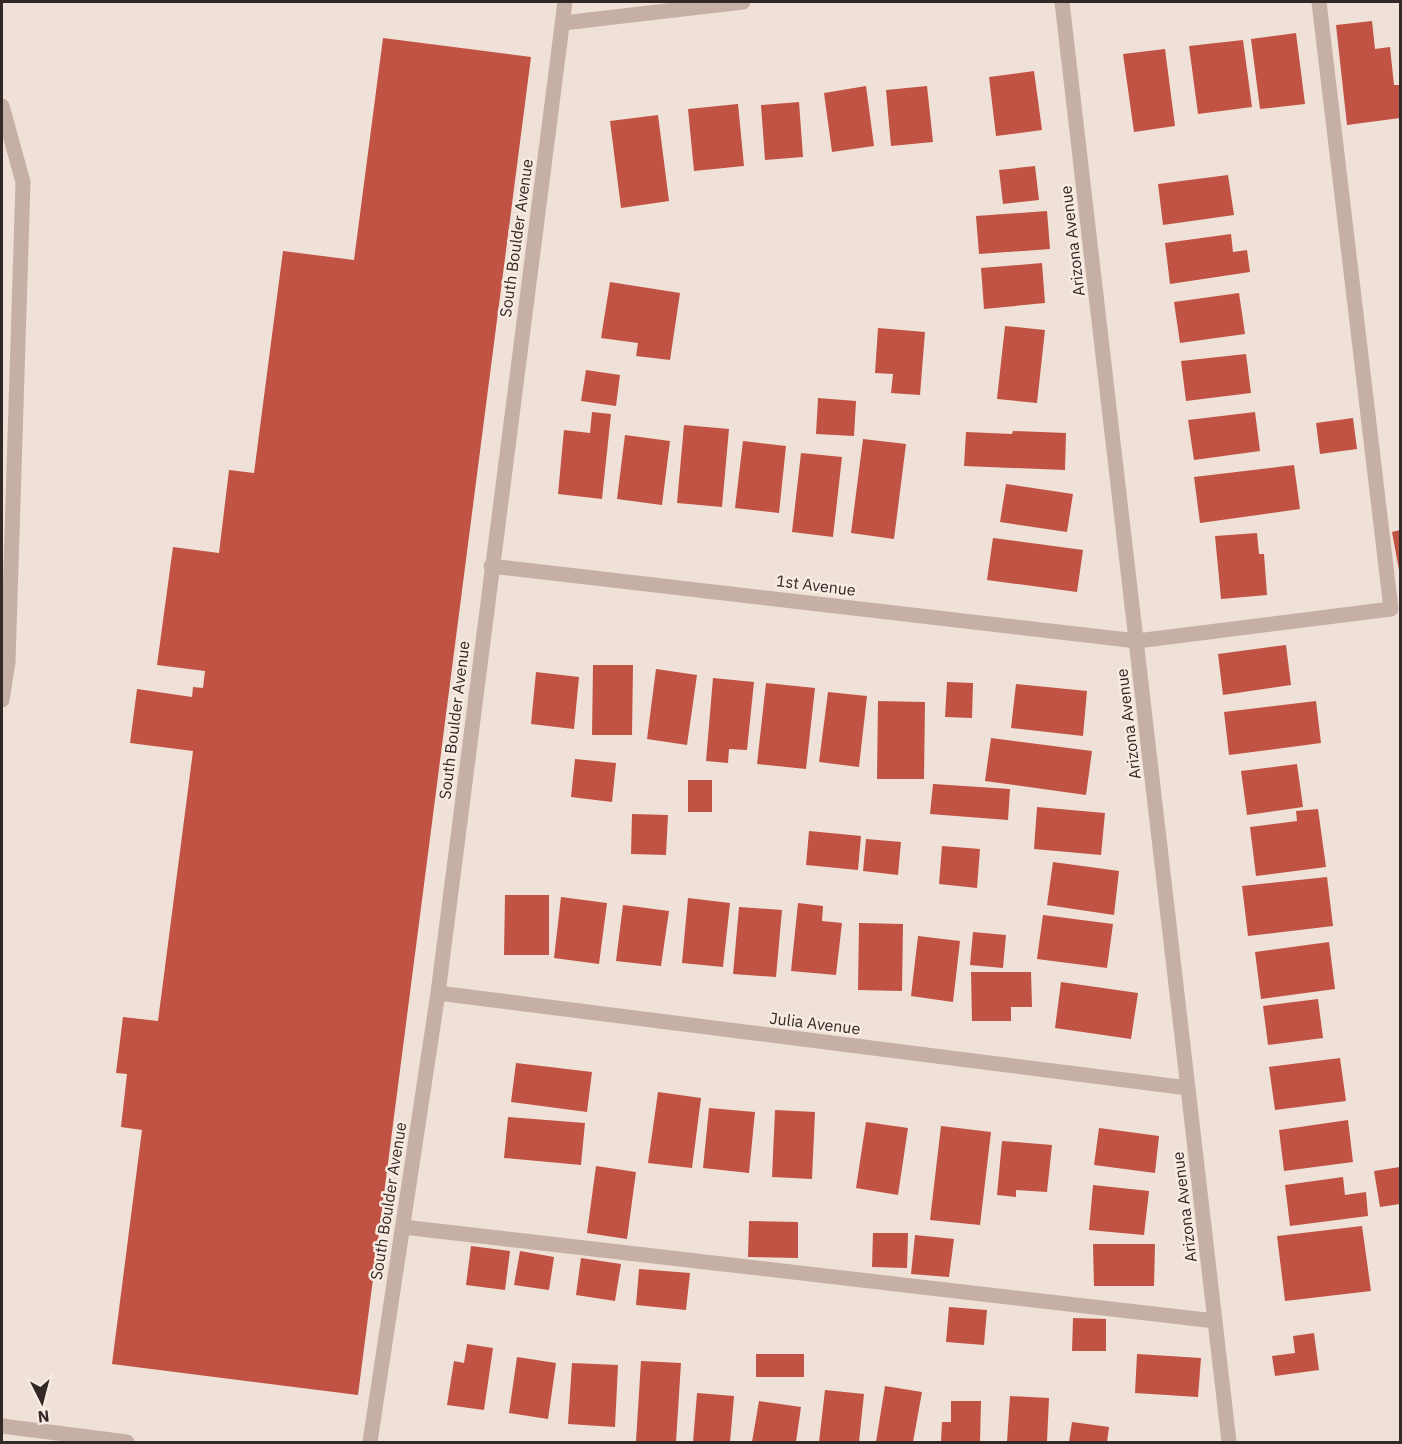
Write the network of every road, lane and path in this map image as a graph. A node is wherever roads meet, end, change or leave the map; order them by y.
1 (565, 2) edge
2 (743, 2) edge
3 (1062, 2) edge
4 (1319, 2) edge
5 (562, 23) junction
6 (2, 106) edge
7 (491, 566) junction
8 (1137, 640) junction
9 (2, 700) edge
10 (438, 993) junction
11 (1188, 1088) junction
12 (403, 1227) junction
13 (1215, 1321) junction
14 (2, 1426) edge
15 (127, 1443) edge
16 (370, 1443) edge
17 (1229, 1443) edge

1 - 5 street, South Boulder Avenue
2 - 5 street
3 - 8 street, Arizona Avenue
4 - 8 street, 1st Avenue
5 - 7 street, South Boulder Avenue
6 - 9 street
7 - 8 street, 1st Avenue
7 - 10 street, South Boulder Avenue
8 - 11 street, Arizona Avenue
10 - 11 street, Julia Avenue
10 - 12 street, South Boulder Avenue
11 - 13 street, Arizona Avenue
12 - 13 street
12 - 16 street, South Boulder Avenue
13 - 17 street, Arizona Avenue
14 - 15 street

